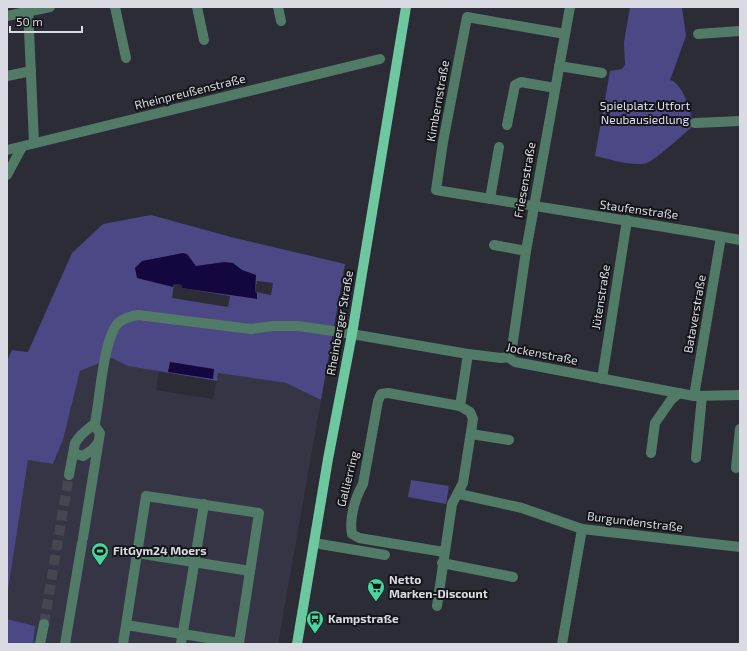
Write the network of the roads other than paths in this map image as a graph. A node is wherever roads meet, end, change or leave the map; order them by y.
1 (50, 7) edge
2 (115, 7) edge
3 (197, 7) edge
4 (278, 7) edge
5 (406, 7) edge
6 (570, 7) edge
7 (28, 9) edge
8 (7, 16) edge
9 (281, 20) dead end
10 (740, 31) edge
11 (565, 34) junction
12 (698, 34) dead end
13 (204, 40) dead end
14 (126, 58) dead end
15 (380, 59) dead end
16 (559, 66) junction
17 (31, 71) junction
18 (602, 73) dead end
19 (7, 76) edge
20 (555, 88) junction
21 (740, 121) edge
22 (695, 123) dead end
23 (507, 125) dead end
24 (34, 143) junction
25 (22, 147) junction
26 (500, 147) dead end
27 (7, 150) edge
28 (7, 175) edge
29 (490, 199) junction
30 (534, 206) junction
31 (627, 220) junction
32 (721, 237) junction
33 (740, 240) edge
34 (494, 245) dead end
35 (526, 250) junction
36 (352, 334) junction
37 (468, 354) junction
38 (508, 357) junction
39 (602, 379) junction
40 (679, 393) junction
41 (740, 395) edge
42 (698, 396) junction
43 (460, 406) junction
44 (94, 425) junction
45 (740, 429) edge
46 (471, 434) junction
47 (509, 440) dead end
48 (98, 443) junction
49 (74, 451) junction
50 (651, 453) dead end
51 (696, 458) dead end
52 (736, 468) dead end
53 (69, 475) tunnel mouth
54 (459, 494) junction
55 (204, 504) junction
56 (582, 529) junction
57 (314, 543) junction
58 (740, 547) edge
59 (444, 552) junction
60 (137, 553) junction
61 (385, 555) dead end
62 (194, 562) junction
63 (442, 563) junction
64 (250, 571) junction
65 (513, 577) dead end
66 (437, 606) dead end
67 (44, 624) tunnel mouth
68 (126, 624) junction
69 (182, 639) edge
70 (40, 644) edge
71 (65, 644) edge
72 (123, 644) edge
73 (297, 644) edge
74 (562, 644) edge

1 - 7 street
2 - 14 street
3 - 13 street
4 - 9 street
5 - 36 main road, Rheinberger Straße
6 - 11 street, Friesenstraße
7 - 8 street
7 - 17 street
10 - 12 street
11 - 16 street, Friesenstraße
11 - 29 street, Kimbernstraße
15 - 24 street, Rheinpreußenstraße
16 - 18 street
16 - 20 street, Friesenstraße
17 - 19 street
17 - 24 street
20 - 23 street
20 - 30 street, Friesenstraße
21 - 22 street
24 - 25 street, Rheinpreußenstraße
25 - 27 street, Rheinpreußenstraße
25 - 28 street
26 - 29 street
29 - 30 street, Kimbernstraße
30 - 31 street, Staufenstraße
30 - 35 street, Friesenstraße
31 - 32 street, Staufenstraße
31 - 39 street, Jütenstraße
32 - 33 street, Staufenstraße
32 - 42 street, Bataverstraße
34 - 35 street
35 - 38 street, Friesenstraße
36 - 37 street, Jockenstraße
36 - 44 street, Jockenstraße
36 - 57 main road, Rheinberger Straße
37 - 38 street, Jockenstraße
37 - 43 street
38 - 39 street, Jockenstraße
39 - 40 street, Jockenstraße
40 - 42 street, Jockenstraße
40 - 50 street
41 - 42 street, Jockenstraße
42 - 51 street
43 - 46 street
43 - 59 street, Gallierring
44 - 48 street
44 - 49 street
45 - 52 street
46 - 47 street
46 - 54 street
48 - 49 street
48 - 71 street
49 - 53 street
54 - 56 street, Burgundenstraße
54 - 59 street
55 - 60 street
55 - 62 street
55 - 64 street
56 - 58 street, Burgundenstraße
56 - 74 street
57 - 61 street
57 - 73 main road, Rheinberger Straße
59 - 63 street
60 - 62 street
60 - 68 street
62 - 64 street
62 - 69 street
63 - 65 street
63 - 66 street
64 - 69 street
67 - 70 street
68 - 69 street
68 - 72 street

